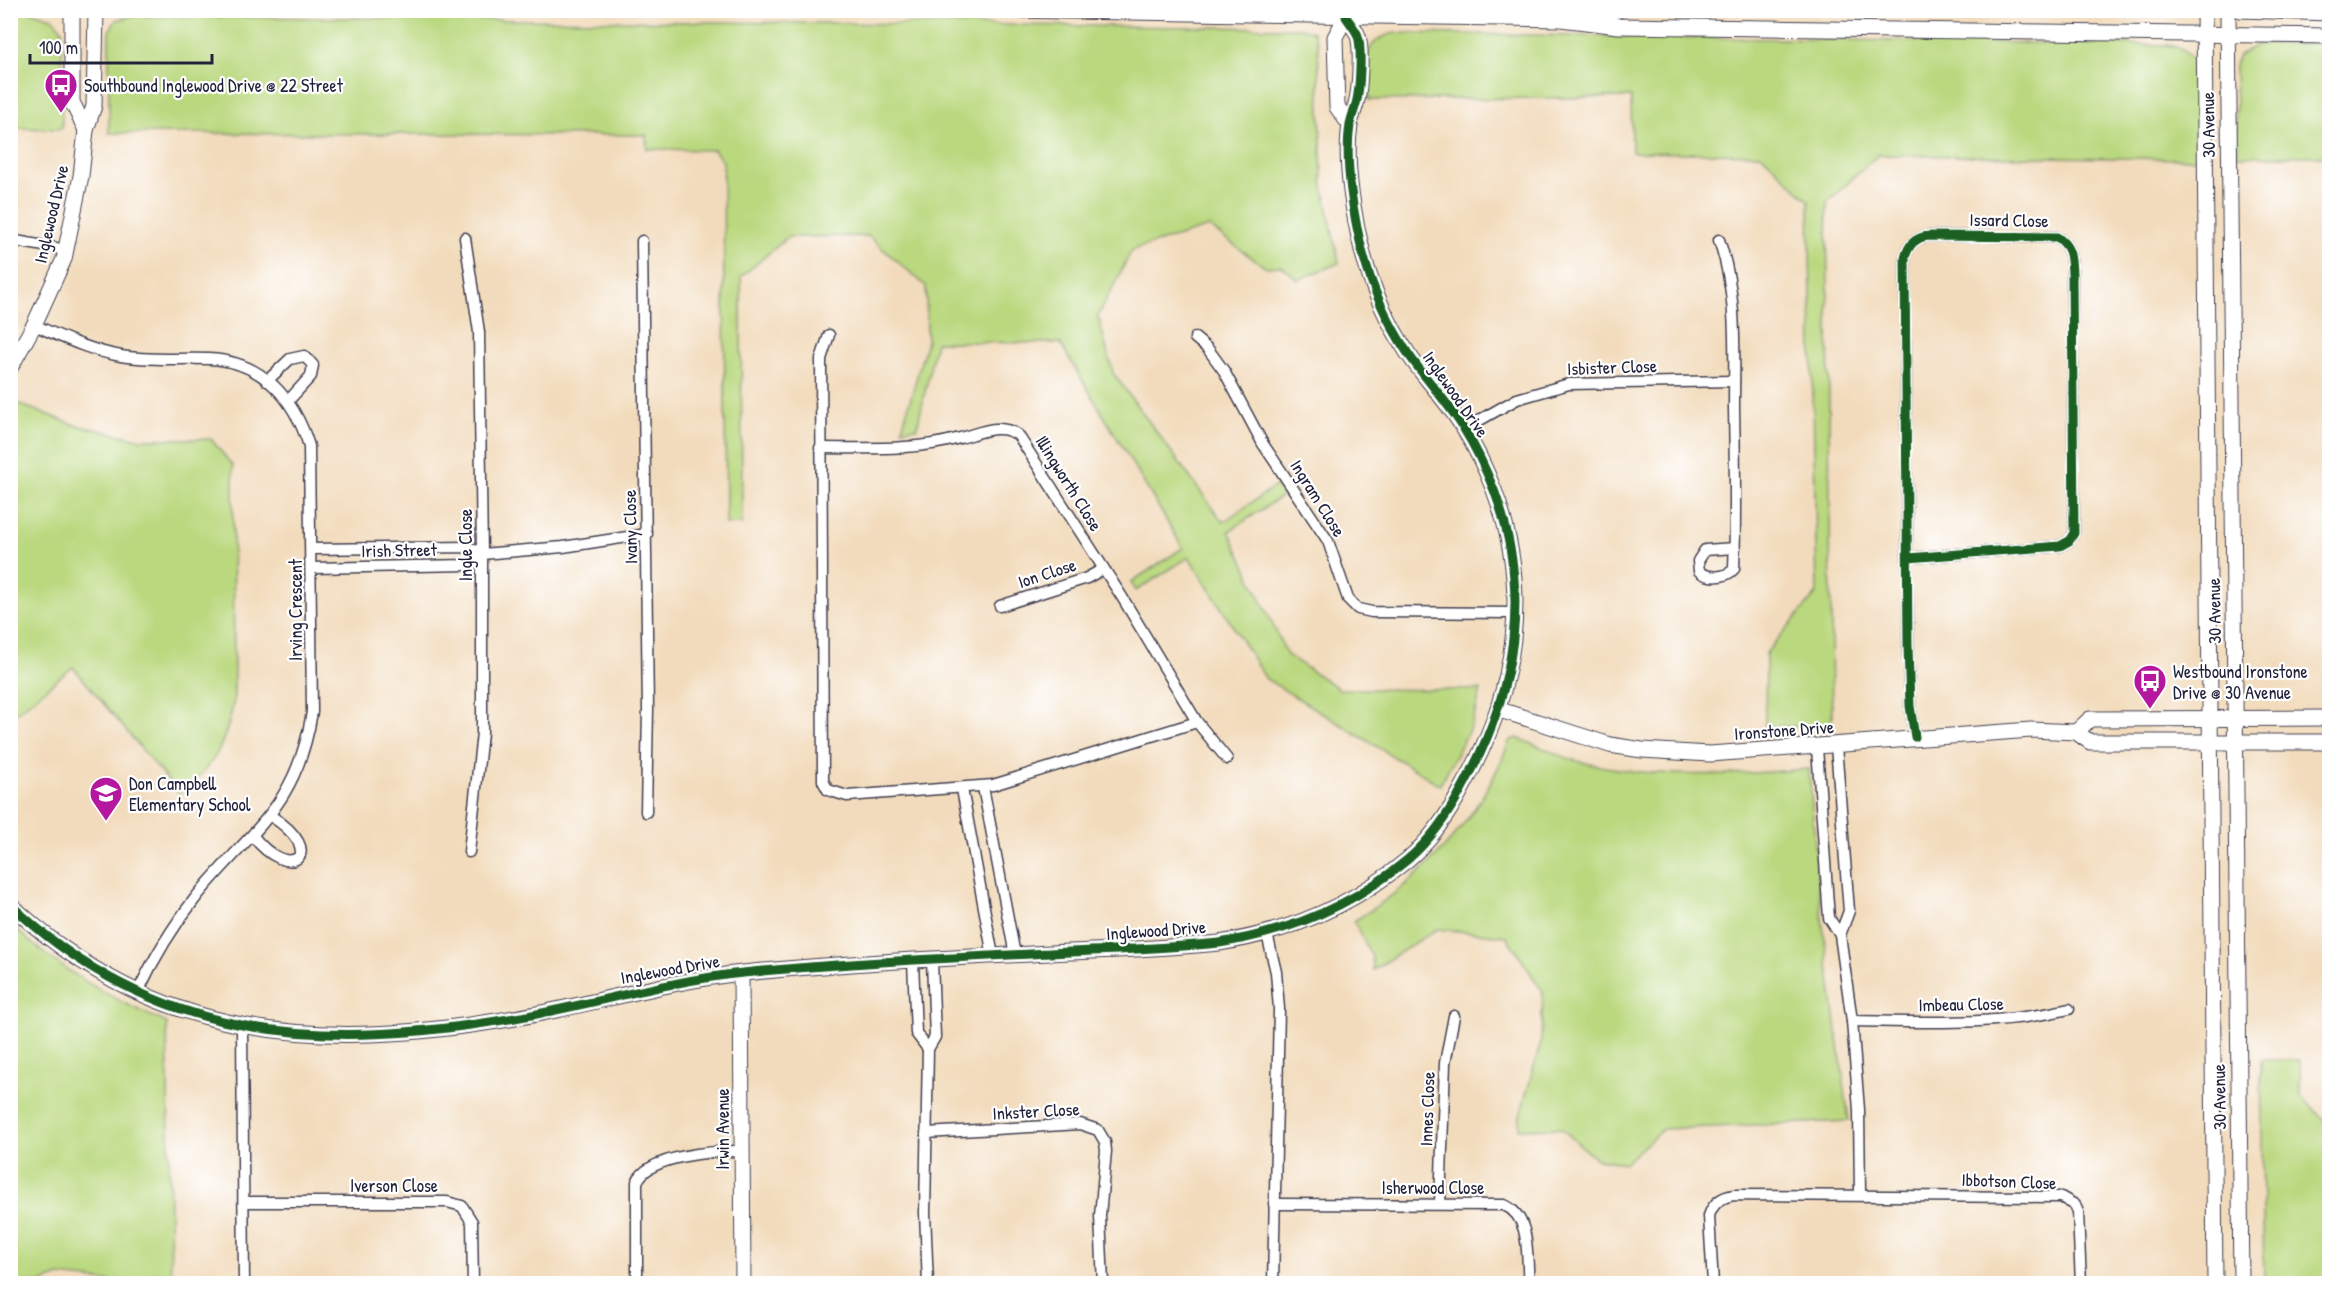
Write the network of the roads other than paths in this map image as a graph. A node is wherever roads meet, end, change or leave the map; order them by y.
1 (72, 10) edge
2 (96, 10) edge
3 (1003, 10) edge
4 (1618, 10) edge
5 (2204, 10) edge
6 (2228, 10) edge
7 (2240, 10) edge
8 (2330, 13) edge
9 (1346, 14) edge
10 (1561, 19) junction
11 (2204, 36) junction
12 (2228, 36) junction
13 (2330, 36) edge
14 (1350, 125) junction
15 (86, 130) junction
16 (465, 238) dead end
17 (10, 240) edge
18 (1719, 240) dead end
19 (642, 241) dead end
20 (67, 250) junction
21 (34, 325) junction
22 (829, 335) dead end
23 (1195, 338) dead end
24 (10, 368) edge
25 (267, 381) junction
26 (1734, 381) junction
27 (289, 400) junction
28 (1464, 429) junction
29 (820, 448) junction
30 (647, 534) junction
31 (397, 548) junction
32 (1735, 548) dead end
33 (312, 549) junction
34 (482, 554) junction
35 (1908, 558) junction
36 (397, 567) junction
37 (312, 568) junction
38 (1103, 569) junction
39 (1000, 606) dead end
40 (1514, 613) junction
41 (1500, 710) junction
42 (2330, 718) edge
43 (2210, 719) junction
44 (2235, 719) junction
45 (1197, 722) junction
46 (2076, 732) junction
47 (1915, 737) junction
48 (2211, 742) junction
49 (2235, 742) junction
50 (2330, 742) edge
51 (1836, 746) junction
52 (1817, 748) junction
53 (1227, 759) dead end
54 (983, 787) junction
55 (962, 789) junction
56 (646, 812) dead end
57 (271, 816) junction
58 (254, 836) junction
59 (469, 852) dead end
60 (10, 904) edge
61 (1267, 934) junction
62 (1840, 935) junction
63 (1015, 955) junction
64 (993, 956) junction
65 (932, 961) junction
66 (914, 962) junction
67 (741, 973) junction
68 (137, 994) junction
69 (2069, 1009) dead end
70 (1454, 1017) dead end
71 (1852, 1021) junction
72 (242, 1026) junction
73 (928, 1049) junction
74 (926, 1133) junction
75 (742, 1151) junction
76 (1860, 1195) junction
77 (243, 1202) junction
78 (1274, 1204) junction
79 (1440, 1204) junction
80 (243, 1284) edge
81 (473, 1284) edge
82 (638, 1284) edge
83 (743, 1284) edge
84 (928, 1284) edge
85 (1103, 1284) edge
86 (1273, 1284) edge
87 (1529, 1284) edge
88 (1713, 1284) edge
89 (2081, 1284) edge
90 (2215, 1284) edge
91 (2241, 1284) edge

1 - 15 street
2 - 15 street, Inglewood Drive
3 - 9 street
4 - 10 street
5 - 11 street, 30 Avenue
6 - 12 street, 30 Avenue
7 - 8 street
9 - 10 street
9 - 14 street, Inglewood Drive
9 - 14 street, Inglewood Drive
10 - 11 street
11 - 12 street
11 - 43 street, 30 Avenue
12 - 13 street
12 - 44 street, 30 Avenue
14 - 28 street, Inglewood Drive
15 - 20 street, Inglewood Drive
16 - 34 street, Ingle Close
17 - 20 street
18 - 26 street
19 - 30 street, Ivany Close
20 - 21 street, Inglewood Drive
21 - 24 street, Inglewood Drive
21 - 25 street, Irving Crescent
22 - 29 street
23 - 40 street, Ingram Close
25 - 27 street, Irving Crescent
25 - 27 street
26 - 28 street, Isbister Close
26 - 32 street
27 - 33 street, Irving Crescent
28 - 40 street, Inglewood Drive
29 - 38 street, Illingworth Close
29 - 55 street
30 - 34 street, Irish Street
30 - 56 street, Ivany Close
31 - 33 street, Irish Street
31 - 34 street, Irish Street
31 - 36 street
33 - 37 street, Irving Crescent
34 - 36 street, Irish Street
34 - 59 street, Ingle Close
35 - 35 street, Issard Close
35 - 47 street, Issard Close
36 - 37 street, Irish Street
37 - 57 street, Irving Crescent
38 - 39 street, Ion Close
38 - 45 street, Illingworth Close
40 - 41 street, Inglewood Drive
41 - 52 street, Ironstone Drive
41 - 61 street, Inglewood Drive
42 - 44 street
43 - 44 street
43 - 46 street
43 - 48 street, 30 Avenue
44 - 49 street, 30 Avenue
45 - 53 street, Illingworth Close
45 - 54 street
46 - 47 street, Ironstone Drive
46 - 48 street, Ironstone Drive
47 - 51 street, Ironstone Drive
48 - 49 street, Ironstone Drive
48 - 90 street, 30 Avenue
49 - 50 street, Ironstone Drive
49 - 91 street, 30 Avenue
51 - 52 street, Ironstone Drive
51 - 62 street
52 - 62 street
54 - 55 street
54 - 63 street
55 - 64 street
57 - 58 street, Irving Crescent
57 - 58 street
58 - 68 street, Irving Crescent
60 - 68 street, Inglewood Drive
61 - 63 street, Inglewood Drive
61 - 78 street
62 - 71 street
63 - 64 street, Inglewood Drive
64 - 65 street, Inglewood Drive
65 - 66 street, Inglewood Drive
65 - 73 street
66 - 67 street, Inglewood Drive
66 - 73 street
67 - 72 street, Inglewood Drive
67 - 75 street, Irwin Avenue
68 - 72 street, Inglewood Drive
69 - 71 street, Imbeau Close
70 - 79 street, Innes Close
71 - 76 street
72 - 77 street
73 - 74 street
74 - 84 street
74 - 85 street, Inkster Close
75 - 82 street
75 - 83 street, Irwin Avenue
76 - 88 street, Ibbotson Close
76 - 89 street, Ibbotson Close
77 - 80 street
77 - 81 street, Iverson Close
78 - 79 street, Isherwood Close
78 - 86 street
79 - 87 street, Isherwood Close

